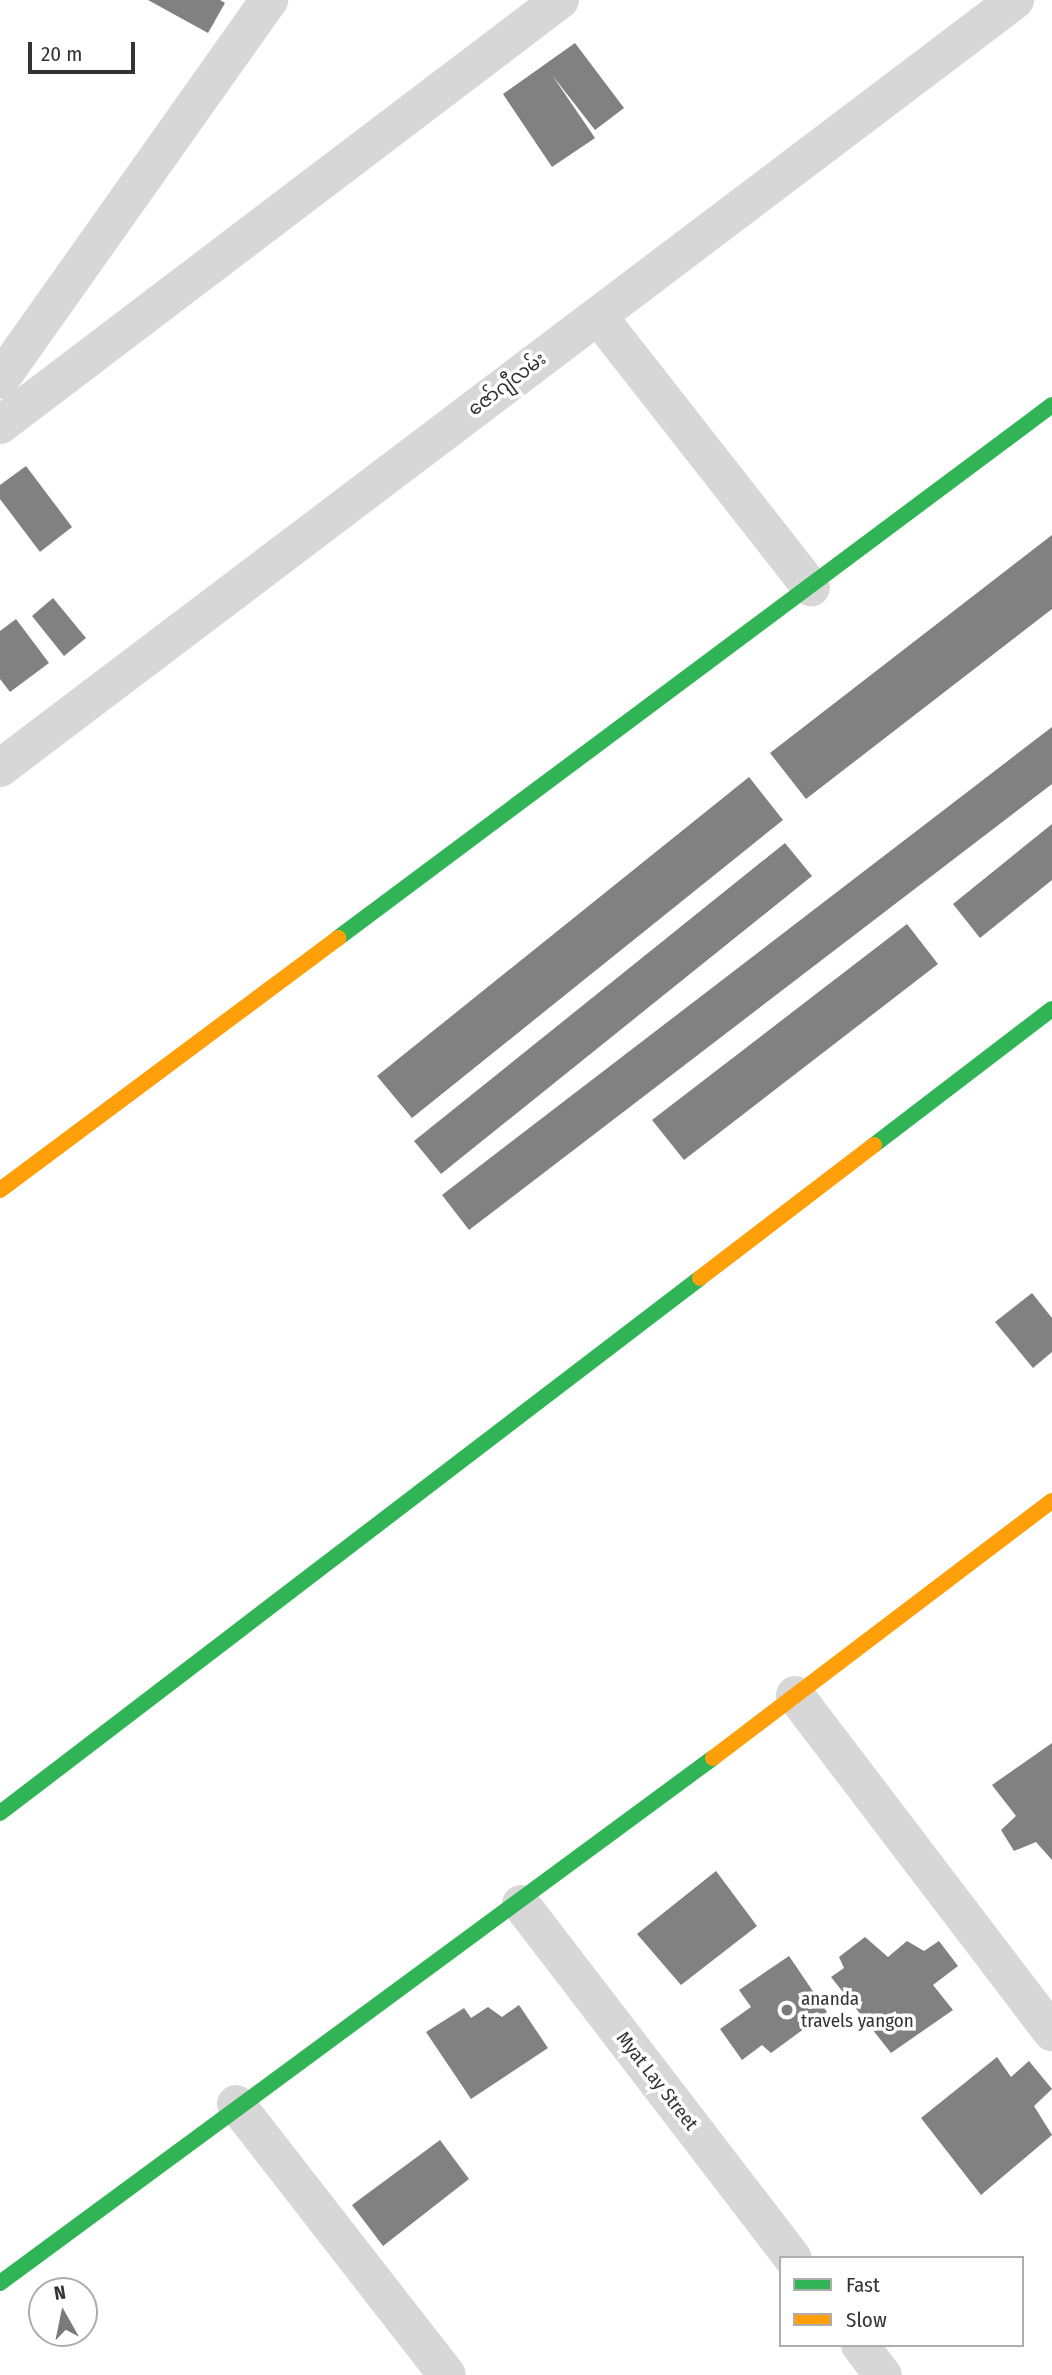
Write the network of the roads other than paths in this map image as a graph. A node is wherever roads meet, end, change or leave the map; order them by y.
1 (269, 0) edge
2 (560, 0) edge
3 (1015, 0) edge
4 (598, 316) junction
5 (0, 380) edge
6 (1052, 405) edge
7 (0, 425) edge
8 (811, 588) junction
9 (0, 768) edge
10 (1052, 1009) edge
11 (0, 1190) edge
12 (1052, 1501) edge
13 (795, 1695) junction
14 (0, 1813) edge
15 (521, 1904) junction
16 (1052, 2032) edge
17 (236, 2104) junction
18 (791, 2256) edge
19 (0, 2283) edge
20 (862, 2347) edge
21 (447, 2375) edge
22 (883, 2375) edge

1 - 5 street
2 - 7 street
3 - 4 street, ဇော်ဂျီလမ်း
4 - 8 street
4 - 9 street, ဇော်ဂျီလမ်း
6 - 8 street
8 - 11 street
10 - 14 street
12 - 13 street
13 - 15 street
13 - 16 street
15 - 17 street
15 - 18 street, Myat Lay Street
17 - 19 street
17 - 21 street
20 - 22 street

